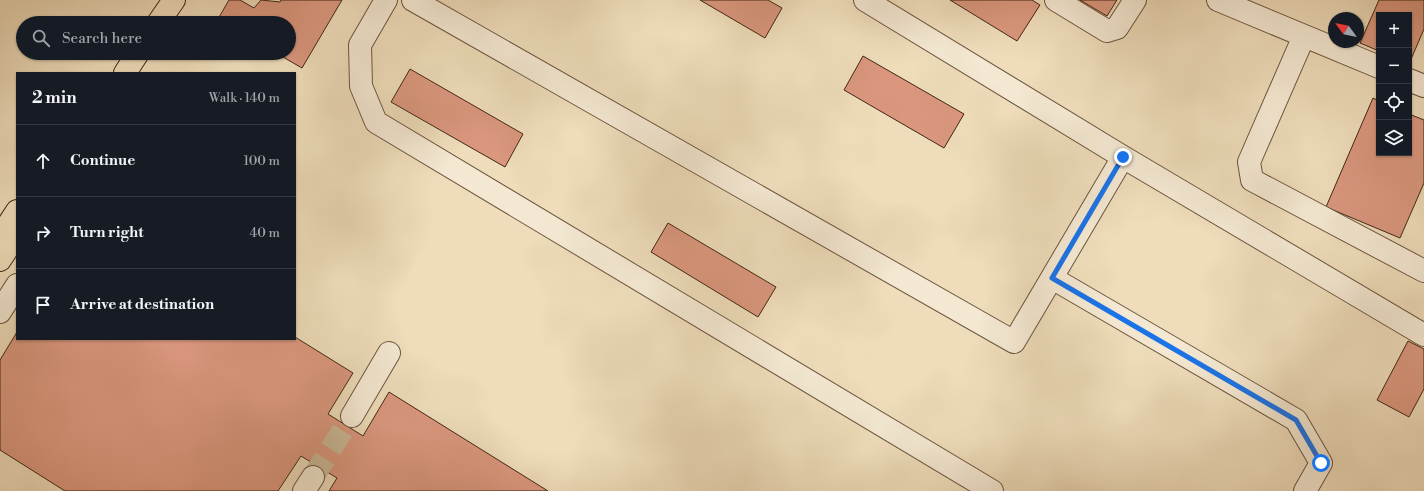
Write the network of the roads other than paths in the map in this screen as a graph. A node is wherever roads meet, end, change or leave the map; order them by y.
1 (158, 0) edge
2 (174, 0) edge
3 (386, 0) edge
4 (413, 0) edge
5 (865, 0) edge
6 (1056, 0) edge
7 (1135, 0) edge
8 (1218, 0) edge
9 (148, 16) edge
10 (163, 16) edge
11 (1304, 36) junction
12 (118, 60) edge
13 (133, 60) edge
14 (1376, 66) edge
15 (110, 72) edge
16 (126, 72) edge
17 (1412, 81) edge
18 (1424, 86) edge
19 (1123, 157) junction
20 (16, 213) edge
21 (16, 236) edge
22 (0, 237) edge
23 (0, 260) edge
24 (1424, 272) edge
25 (1052, 278) junction
26 (16, 287) edge
27 (0, 312) edge
28 (1424, 335) edge
29 (389, 353) dead end
30 (352, 416) tunnel mouth
31 (992, 491) edge
32 (1306, 491) edge

1 - 9 main road
2 - 10 main road
3 - 31 street
4 - 25 street
5 - 19 street
6 - 7 street
8 - 11 street
11 - 14 street
11 - 24 street
12 - 15 main road
13 - 16 main road
17 - 18 street
19 - 25 street
19 - 28 street
20 - 22 main road
21 - 23 main road
25 - 32 street
26 - 27 street
29 - 30 street

